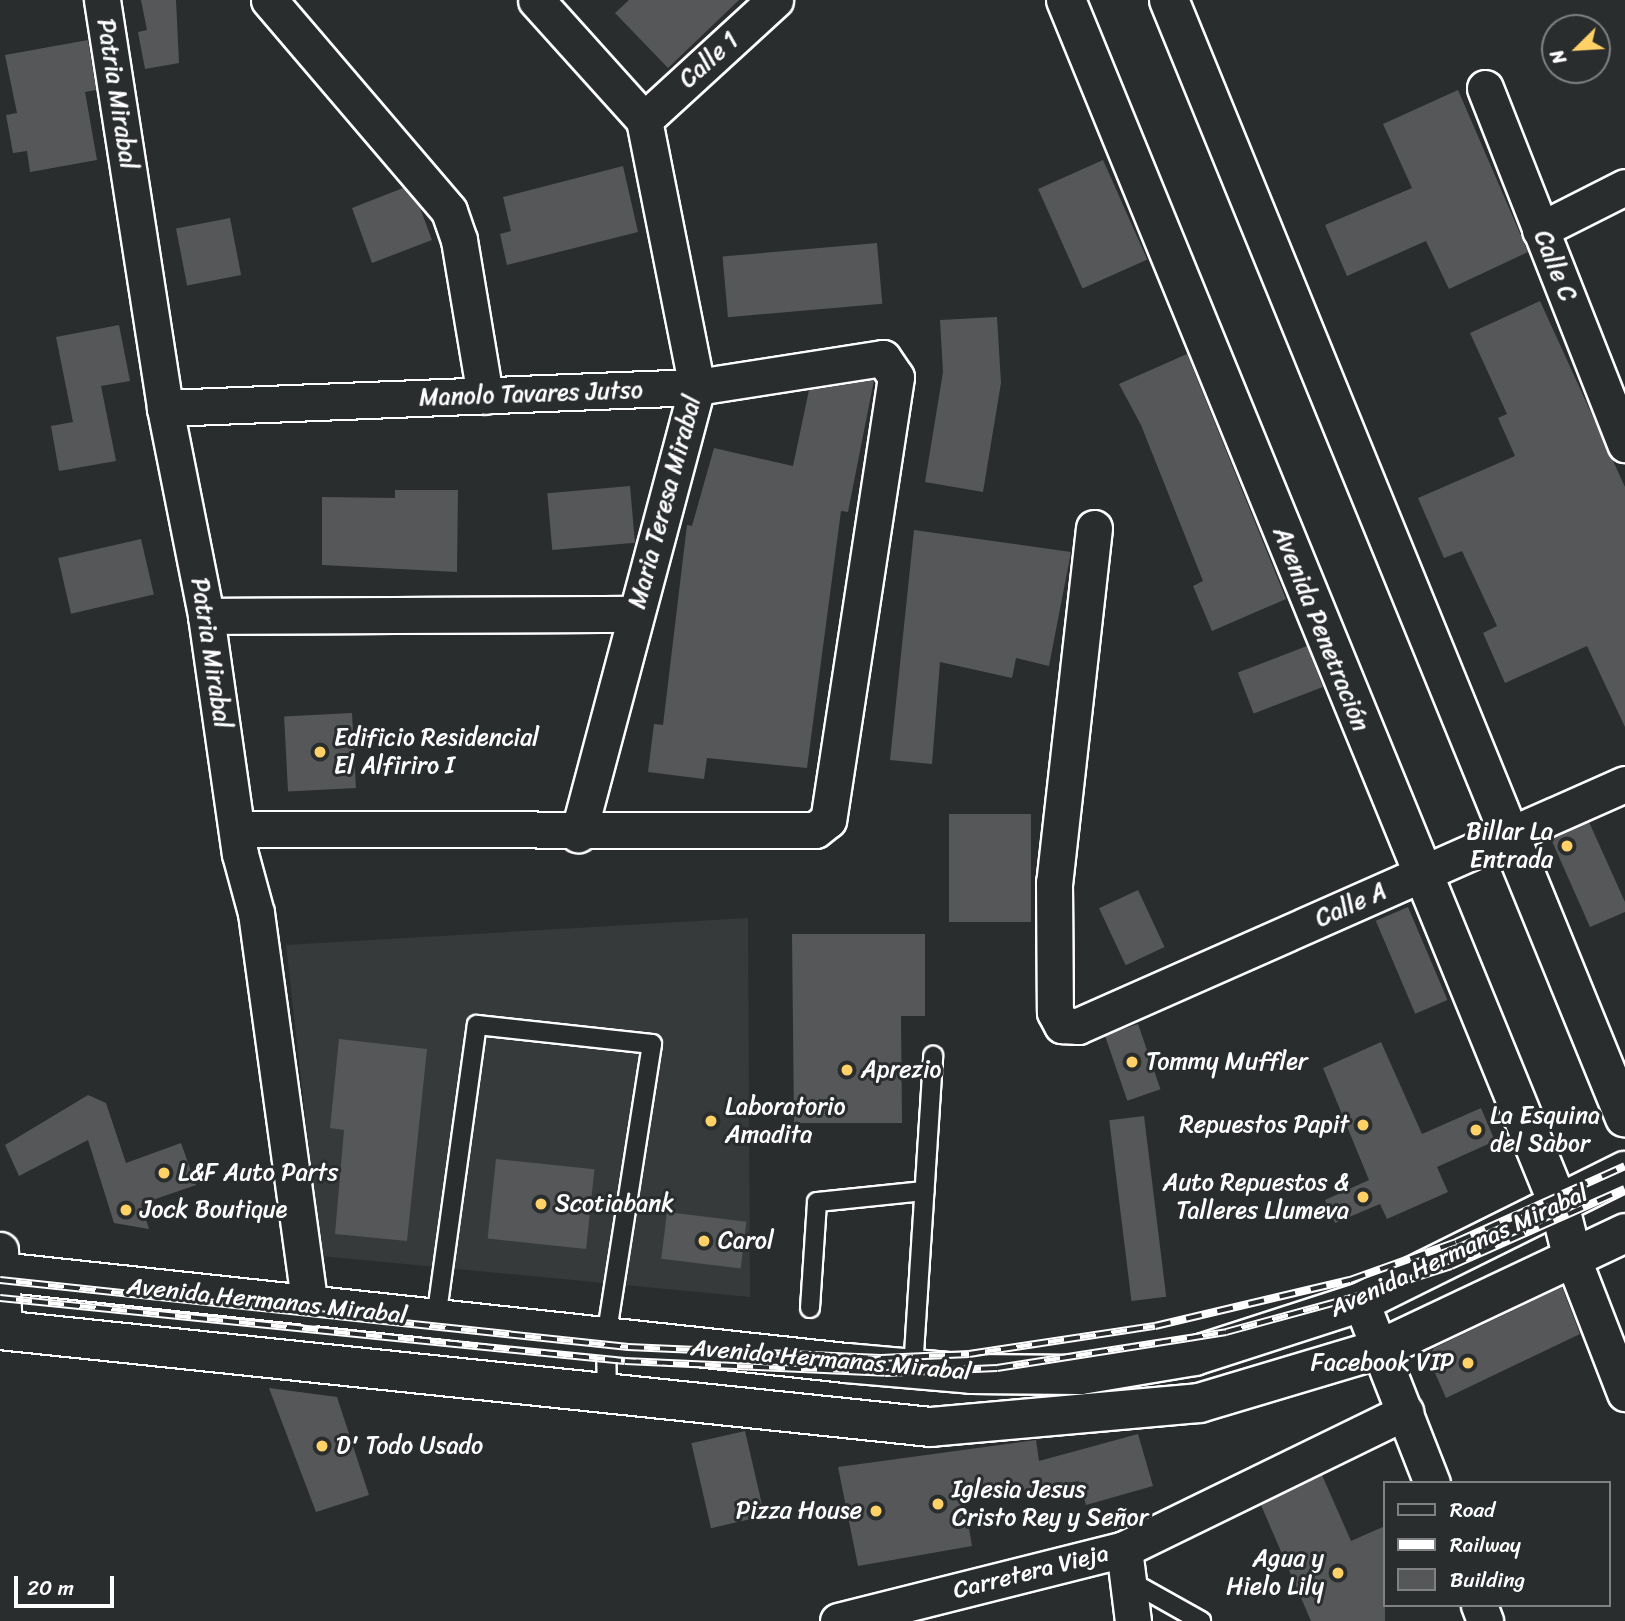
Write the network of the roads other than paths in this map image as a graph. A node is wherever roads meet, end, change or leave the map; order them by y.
1 (102, 0) edge
2 (270, 0) edge
3 (536, 0) edge
4 (775, 0) edge
5 (1066, 0) edge
6 (1169, 0) edge
7 (1485, 88) dead end
8 (644, 120) junction
9 (1625, 187) edge
10 (1540, 230) junction
11 (697, 387) junction
12 (485, 396) junction
13 (165, 408) junction
14 (1625, 444) edge
15 (1094, 528) dead end
16 (635, 614) junction
17 (206, 616) junction
18 (1625, 784) edge
19 (578, 834) junction
20 (1509, 836) junction
21 (239, 841) junction
22 (1420, 874) junction
23 (933, 1056) dead end
24 (1625, 1118) edge
25 (1625, 1171) edge
26 (924, 1191) junction
27 (1560, 1208) junction
28 (1625, 1233) edge
29 (1573, 1259) junction
30 (1, 1265) edge
31 (1361, 1302) junction
32 (299, 1306) junction
33 (810, 1308) dead end
34 (436, 1319) junction
35 (2, 1330) edge
36 (606, 1339) junction
37 (1380, 1349) junction
38 (1618, 1359) edge
39 (913, 1369) junction
40 (1625, 1394) edge
41 (607, 1395) junction
42 (1405, 1412) junction
43 (1431, 1481) edge
44 (1126, 1564) junction
45 (838, 1621) edge
46 (1133, 1621) edge
47 (1201, 1621) edge

1 - 13 street, Patria Mirabal
2 - 12 street
3 - 8 street
4 - 8 street, Calle 1
5 - 22 main road, Avenida Penetración
6 - 20 main road
7 - 10 street, Calle C
8 - 11 street, Maria Teresa Mirabal
9 - 10 street
10 - 14 street, Calle C
11 - 12 street, Manolo Tavares Jutso
11 - 16 street, Maria Teresa Mirabal
11 - 19 street, Manolo Tavares Jutso
12 - 13 street, Manolo Tavares Jutso
13 - 17 street, Patria Mirabal
15 - 22 street, Calle A
16 - 17 street
16 - 19 street, Maria Teresa Mirabal
17 - 21 street, Patria Mirabal
18 - 20 street, Calle A
19 - 21 street
20 - 22 street, Calle A
20 - 24 main road
21 - 32 street, Patria Mirabal
22 - 27 main road, Avenida Penetración
23 - 26 lane
25 - 27 main road, Avenida Hermanas Mirabal
26 - 33 lane
26 - 39 lane
27 - 29 main road, Avenida Penetración
27 - 31 main road, Avenida Hermanas Mirabal
28 - 29 main road, Avenida Hermanas Mirabal
29 - 37 main road, Avenida Hermanas Mirabal
29 - 38 street
30 - 32 main road, Avenida Hermanas Mirabal
30 - 35 street
31 - 37 street
31 - 39 main road, Avenida Hermanas Mirabal
32 - 34 main road, Avenida Hermanas Mirabal
34 - 36 main road, Avenida Hermanas Mirabal
34 - 36 lane
35 - 41 main road, Avenida Hermanas Mirabal
36 - 39 main road, Avenida Hermanas Mirabal
36 - 41 lane
37 - 41 main road, Avenida Hermanas Mirabal
37 - 42 street
38 - 40 street
42 - 43 street
42 - 44 street, Carretera Vieja
44 - 45 street, Carretera Vieja
44 - 46 street
44 - 47 lane

